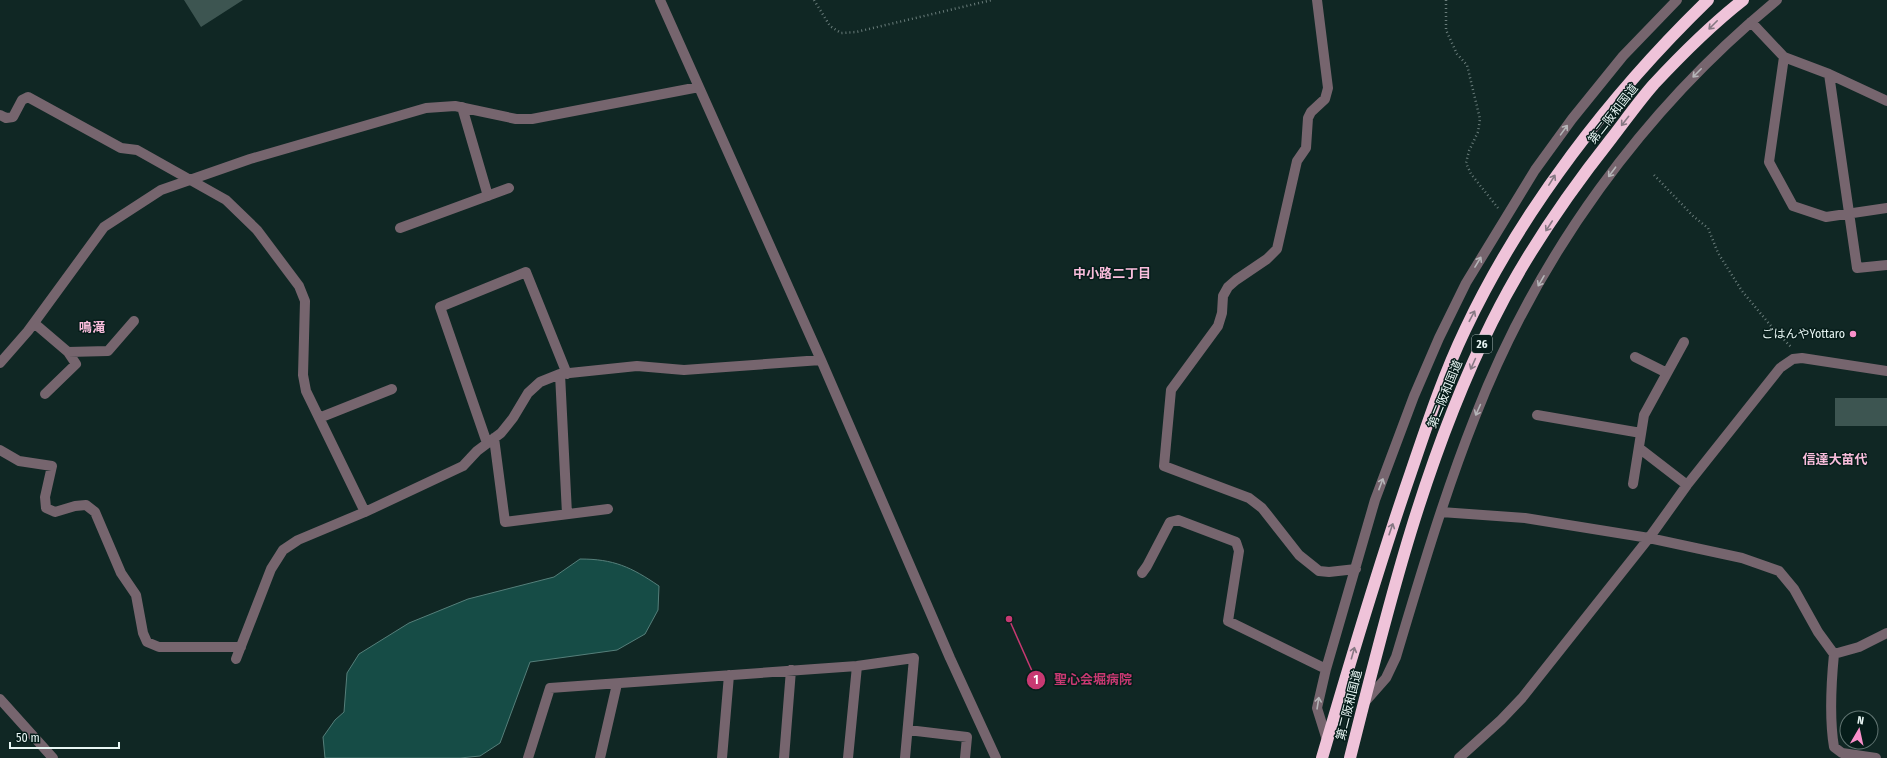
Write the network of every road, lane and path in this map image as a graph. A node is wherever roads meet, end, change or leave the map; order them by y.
1 (660, 0) edge
2 (814, 0) edge
3 (992, 0) edge
4 (1317, 0) edge
5 (1446, 0) edge
6 (1677, 0) edge
7 (1708, 0) edge
8 (1743, 0) edge
9 (1777, 0) edge
10 (1751, 22) junction
11 (1784, 57) junction
12 (1829, 74) junction
13 (699, 86) junction
14 (1887, 101) edge
15 (462, 107) junction
16 (0, 115) edge
17 (1654, 175) dead end
18 (190, 180) junction
19 (509, 188) dead end
20 (488, 196) junction
21 (1887, 208) edge
22 (1849, 213) junction
23 (1505, 218) junction
24 (400, 228) dead end
25 (1887, 265) edge
26 (134, 321) dead end
27 (34, 323) junction
28 (1684, 342) dead end
29 (68, 352) junction
30 (1635, 357) dead end
31 (1802, 358) junction
32 (821, 360) junction
33 (0, 363) edge
34 (1887, 371) edge
35 (1667, 373) junction
36 (564, 374) junction
37 (392, 389) dead end
38 (45, 394) dead end
39 (1537, 415) dead end
40 (319, 418) junction
41 (1641, 433) junction
42 (490, 441) junction
43 (1638, 448) junction
44 (0, 450) edge
45 (1633, 484) dead end
46 (1687, 485) junction
47 (608, 509) dead end
48 (365, 512) junction
49 (1442, 512) junction
50 (567, 514) junction
51 (1649, 538) junction
52 (1356, 569) junction
53 (1142, 573) dead end
54 (1887, 633) edge
55 (241, 647) junction
56 (1834, 654) junction
57 (236, 659) dead end
58 (856, 666) junction
59 (1326, 669) junction
60 (791, 670) junction
61 (729, 675) junction
62 (617, 684) junction
63 (0, 699) edge
64 (1364, 703) junction
65 (908, 730) junction
66 (1327, 740) junction
67 (53, 758) edge
68 (528, 758) edge
69 (600, 758) edge
70 (722, 758) edge
71 (784, 758) edge
72 (848, 758) edge
73 (905, 758) edge
74 (965, 758) edge
75 (996, 758) edge
76 (1322, 758) edge
77 (1350, 758) edge
78 (1459, 758) edge
79 (1876, 758) edge

1 - 13 street
2 - 3 path
4 - 52 street
5 - 23 path
23 -> 6 street
66 -> 7 highway, 第二阪和国道 / 26
8 -> 64 highway, 第二阪和国道 / 26
9 - 10 street
10 - 11 street
10 -> 49 street
11 - 12 street
11 - 22 street
12 - 14 street
12 - 22 street
13 - 15 street
13 - 32 street
15 - 18 street
15 - 20 street
16 - 18 street
17 - 31 path
18 - 27 street
18 - 40 street
19 - 20 street
20 - 24 street
21 - 22 street
22 - 25 street
52 -> 23 street
26 - 29 street
27 - 29 street
27 - 33 street
28 - 35 street
29 - 38 street
30 - 35 street
31 - 34 street
31 - 46 street
32 - 36 street
32 - 75 street
35 - 41 street
36 - 42 street
36 - 42 street
36 - 50 street
37 - 40 street
39 - 41 street
40 - 48 street
41 - 43 street
42 - 48 street
42 - 50 street
43 - 45 street
43 - 46 street
44 - 55 street
46 - 51 street
47 - 50 street
48 - 55 street
49 - 51 street
49 - 64 street
51 - 56 street
51 - 78 street
52 - 59 street
53 - 59 street
54 - 56 street
55 - 57 street
56 - 79 street
58 - 60 street
58 - 65 street
58 - 72 street
66 -> 59 street
60 - 61 street
60 - 71 street
61 - 62 street
61 - 70 street
62 - 68 street
62 - 69 street
63 - 67 street
64 - 77 highway, 第二阪和国道 / 26
65 - 73 street
65 - 74 street
66 - 76 highway, 第二阪和国道 / 26

